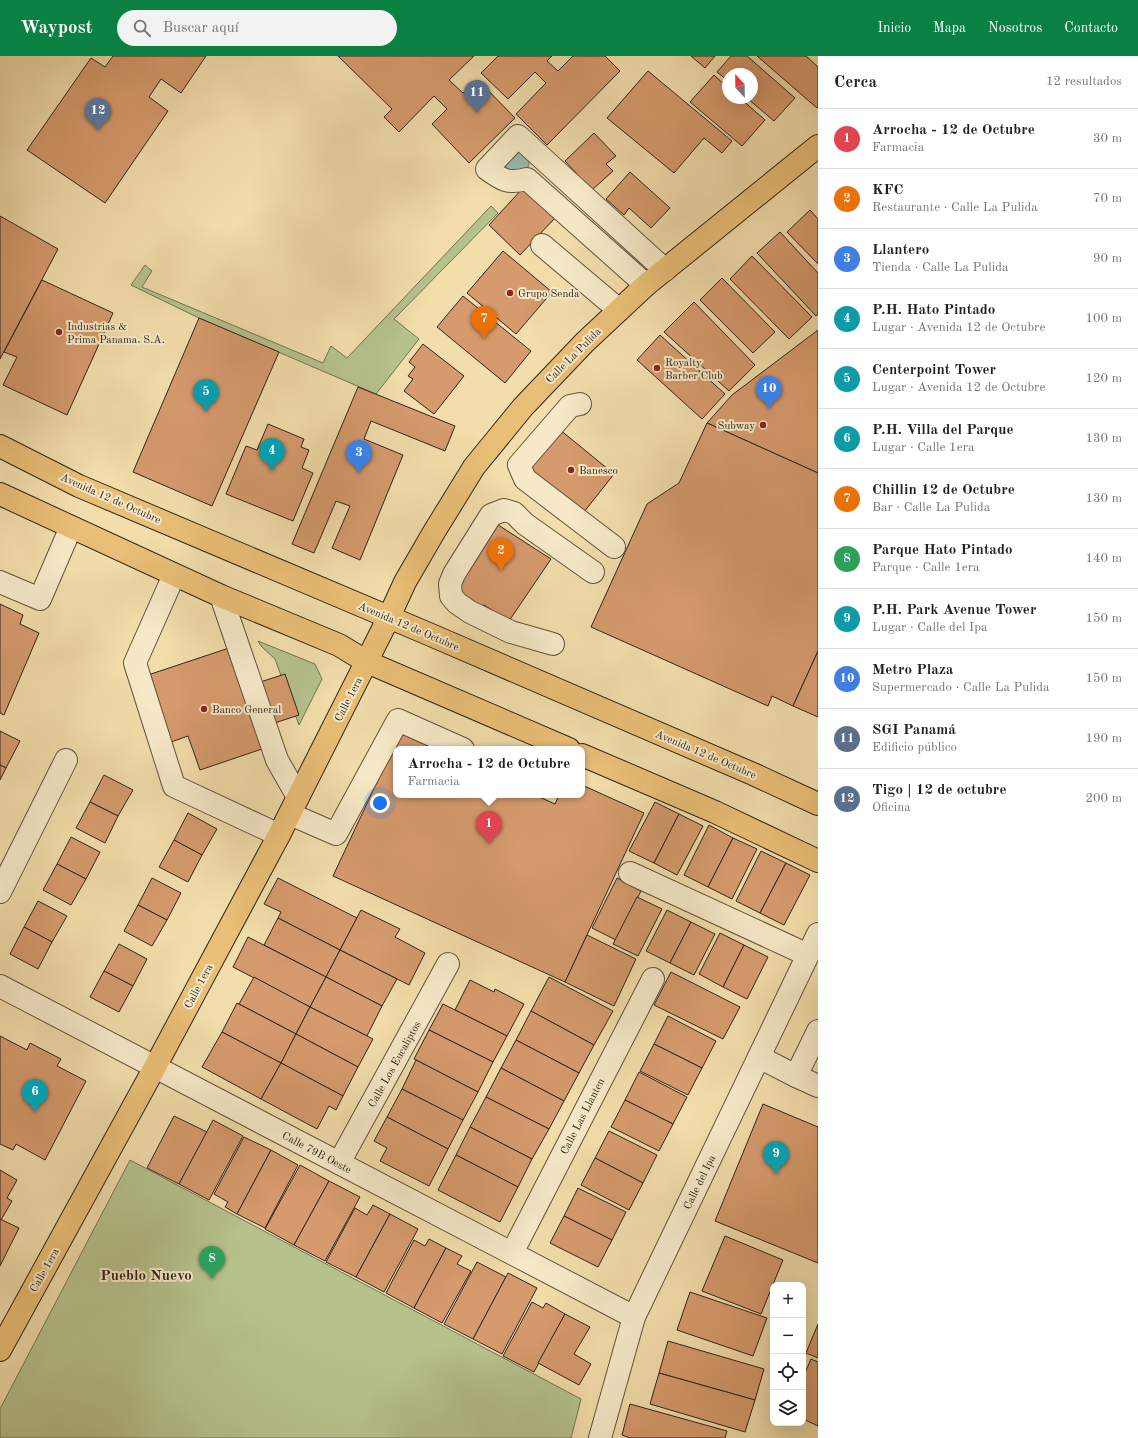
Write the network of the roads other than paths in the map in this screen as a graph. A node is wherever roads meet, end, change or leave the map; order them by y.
1 (818, 146) edge
2 (541, 157) junction
3 (527, 179) junction
4 (542, 245) dead end
5 (666, 270) junction
6 (646, 285) junction
7 (619, 310) junction
8 (580, 404) dead end
9 (0, 446) edge
10 (0, 494) edge
11 (71, 527) junction
12 (614, 547) dead end
13 (593, 572) dead end
14 (174, 575) junction
15 (0, 582) edge
16 (221, 596) junction
17 (389, 617) junction
18 (553, 644) dead end
19 (366, 662) junction
20 (456, 746) edge
21 (561, 746) edge
22 (585, 756) edge
23 (66, 760) dead end
24 (818, 804) edge
25 (294, 805) junction
26 (279, 835) junction
27 (818, 861) edge
28 (630, 873) dead end
29 (0, 892) edge
30 (818, 934) edge
31 (808, 955) junction
32 (448, 964) dead end
33 (653, 979) dead end
34 (0, 986) edge
35 (818, 1031) edge
36 (759, 1057) junction
37 (155, 1067) junction
38 (796, 1076) junction
39 (818, 1086) edge
40 (340, 1163) junction
41 (512, 1253) junction
42 (634, 1317) junction
43 (0, 1350) edge
44 (600, 1438) edge

1 - 5 main road, Calle La Pulida
2 - 3 street
2 - 3 street
2 - 5 street
3 - 6 street
4 - 7 street
5 - 6 main road, Calle La Pulida
6 - 7 main road, Calle La Pulida
7 - 17 main road, Calle La Pulida
8 - 12 street
9 - 17 main road, Avenida 12 de Octubre
10 - 11 main road
11 - 14 main road
11 - 15 street
13 - 18 street
14 - 16 main road
14 - 26 street
16 - 19 main road
16 - 25 street
17 - 19 main road, Calle 1era
17 - 24 main road, Avenida 12 de Octubre
19 - 21 main road
19 - 25 main road, Calle 1era
20 - 25 street
22 - 27 main road
23 - 29 street
25 - 26 main road, Calle 1era
26 - 37 main road, Calle 1era
28 - 31 street
30 - 31 street, Calle del Ipa
31 - 36 street, Calle del Ipa
32 - 40 street, Calle Los Eucaliptos
33 - 41 street, Calle Las Llanten
34 - 37 street, Calle 79B Oeste
35 - 38 street
36 - 38 street
36 - 42 street, Calle del Ipa
37 - 40 street, Calle 79B Oeste
37 - 43 main road, Calle 1era
38 - 39 street
40 - 41 street, Calle 79B Oeste
41 - 42 street, Calle 79B Oeste
42 - 44 street, Calle del Ipa

